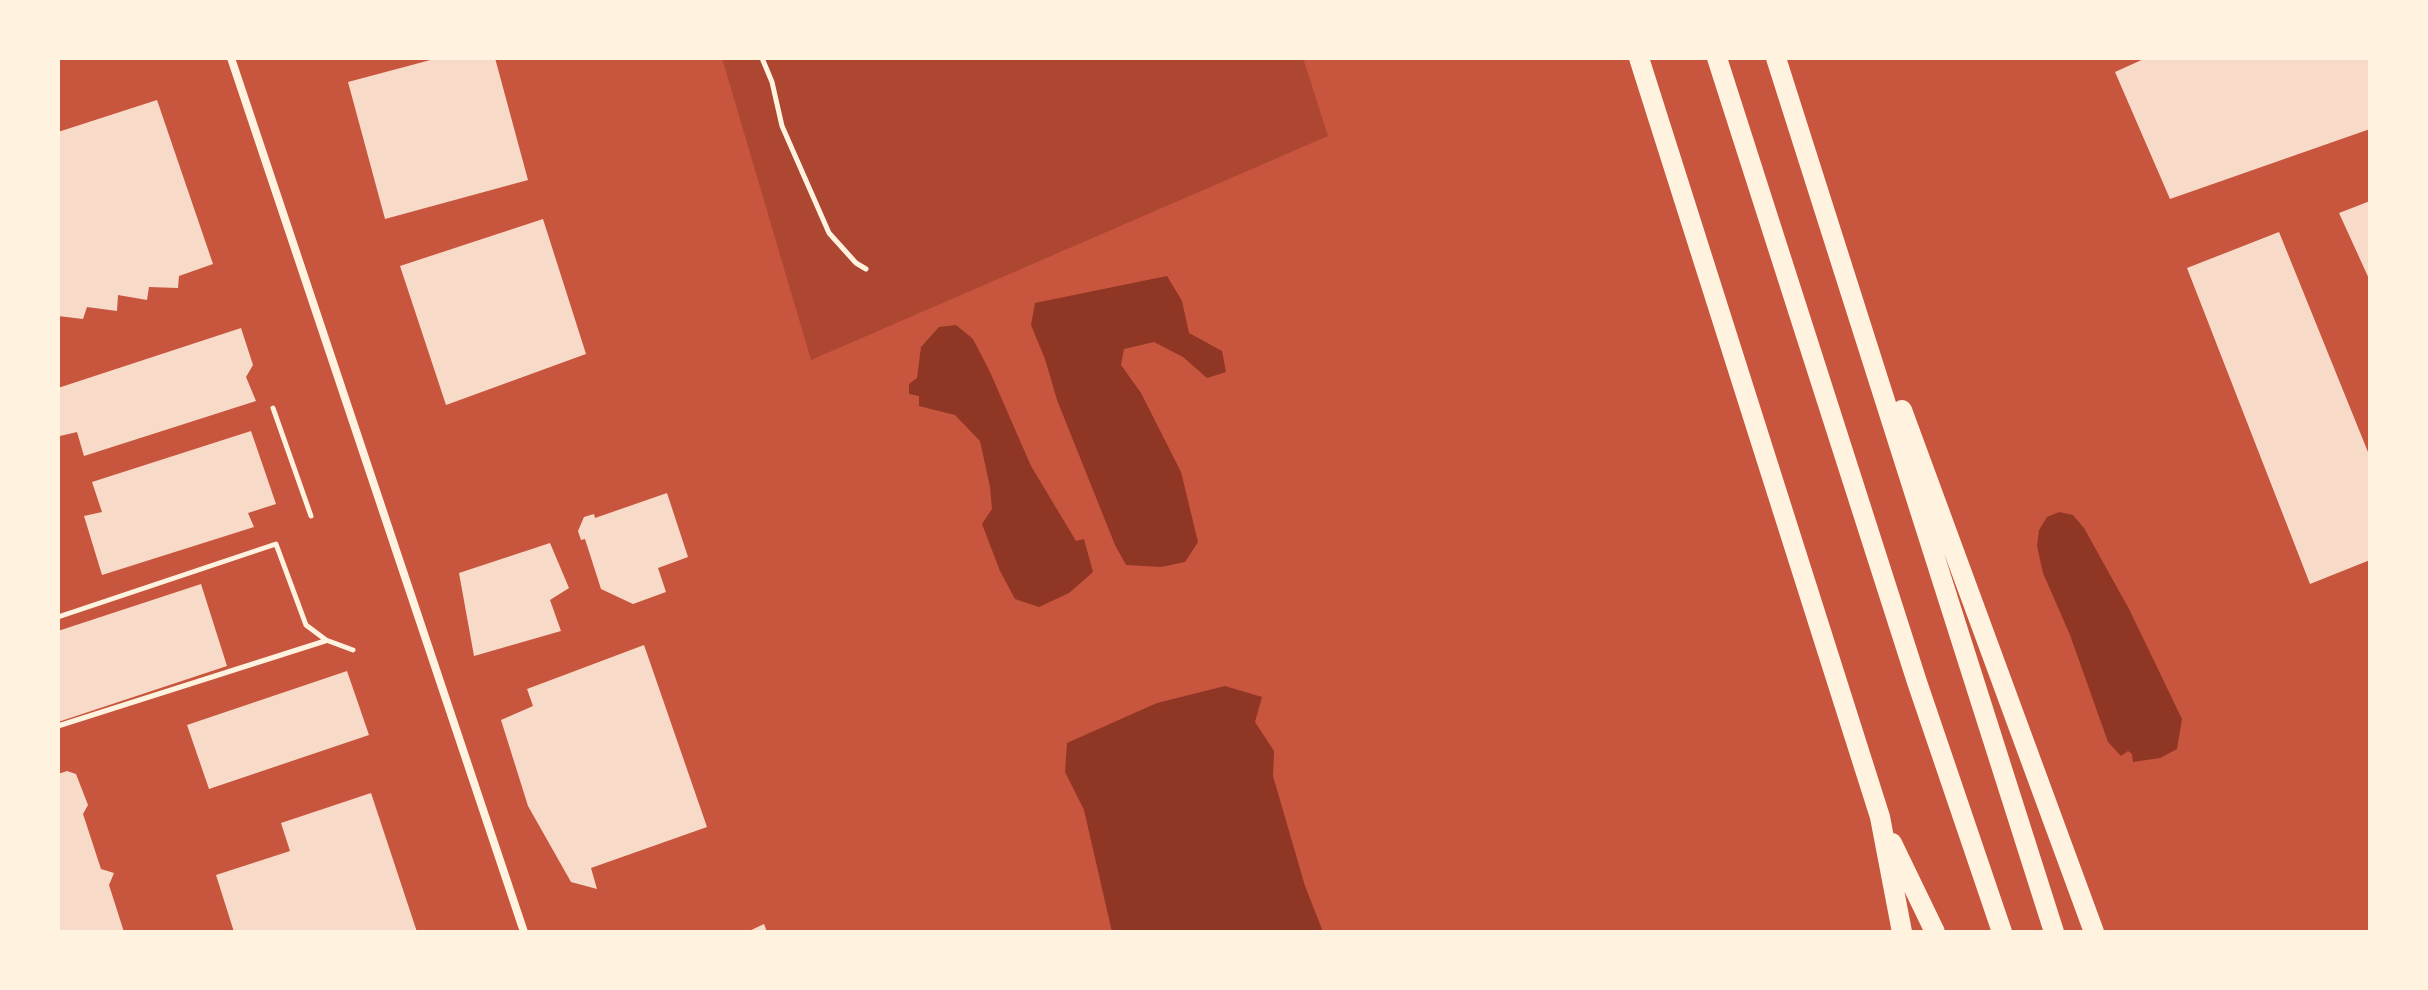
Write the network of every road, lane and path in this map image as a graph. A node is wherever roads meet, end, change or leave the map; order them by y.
1 (231, 58) edge
2 (762, 58) edge
3 (1639, 58) edge
4 (1717, 58) edge
5 (1776, 58) edge
6 (1805, 146) junction
7 (866, 269) dead end
8 (273, 408) dead end
9 (311, 516) dead end
10 (58, 617) edge
11 (326, 640) junction
12 (353, 650) dead end
13 (58, 726) edge
14 (1880, 817) junction
15 (524, 932) edge
16 (1902, 932) edge
17 (1935, 932) edge
18 (2002, 932) edge
19 (2054, 932) edge
20 (2094, 932) edge

1 - 15 street
2 - 7 lane
3 - 14 highway
4 - 18 highway
5 - 6 highway
6 - 19 highway
6 - 20 highway
8 - 9 lane
10 - 11 lane
11 - 12 lane
11 - 13 lane
14 - 16 highway
14 - 17 highway

